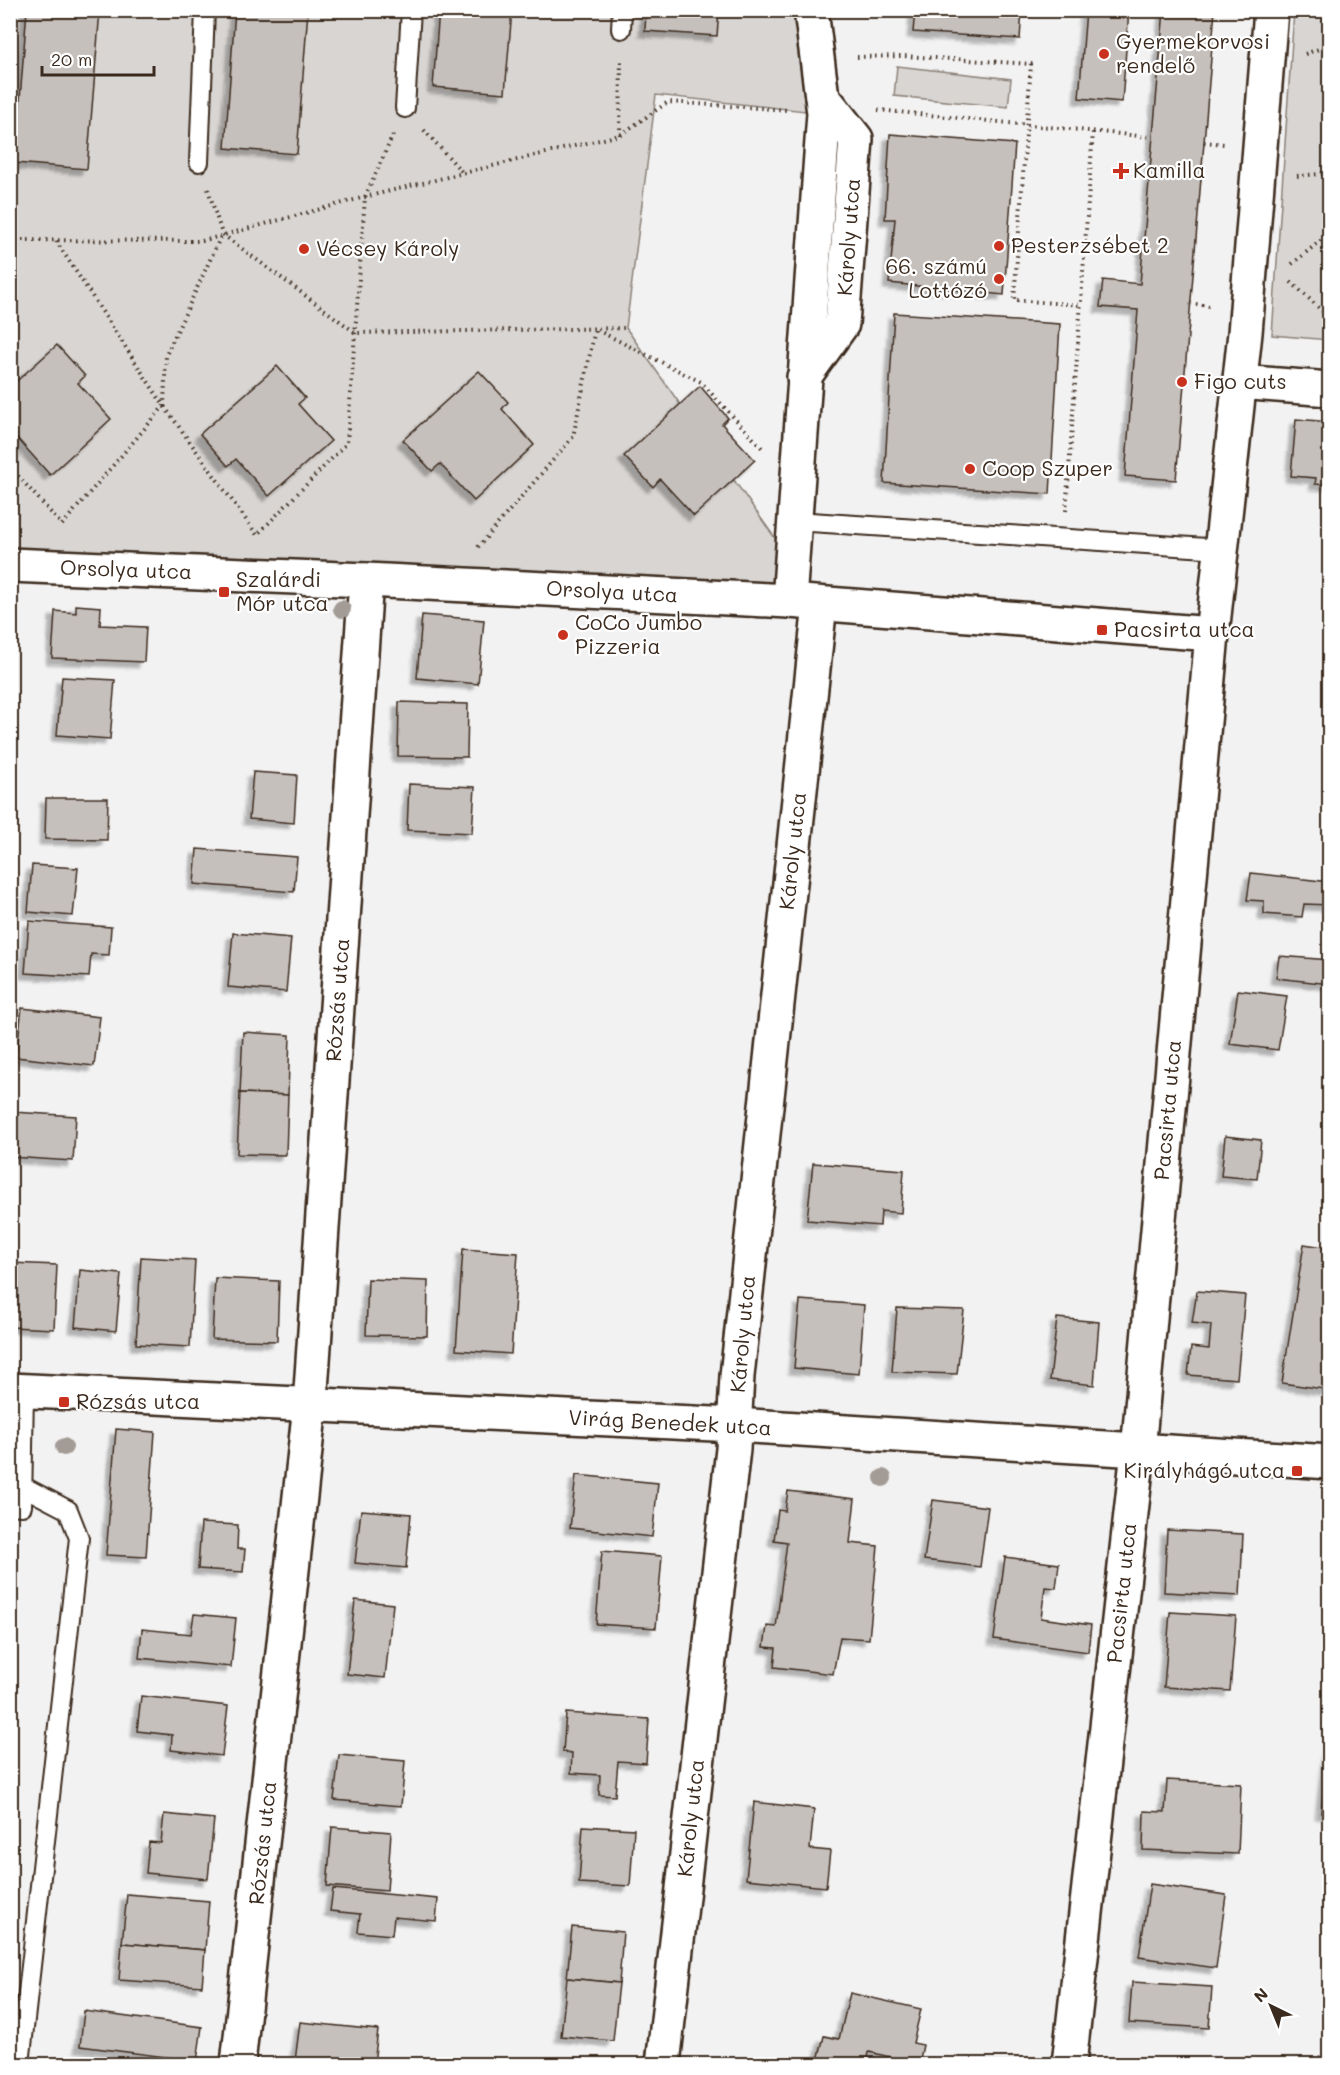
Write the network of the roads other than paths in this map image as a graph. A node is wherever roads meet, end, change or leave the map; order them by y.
1 (206, 10) edge
2 (411, 10) edge
3 (622, 10) edge
4 (811, 10) edge
5 (1272, 10) edge
6 (621, 29) road end
7 (405, 108) road end
8 (199, 162) road end
9 (1239, 382) junction
10 (1329, 389) edge
11 (795, 521) junction
12 (1222, 549) junction
13 (10, 565) edge
14 (366, 580) junction
15 (804, 603) junction
16 (1212, 634) junction
17 (17, 1390) edge
18 (310, 1405) junction
19 (735, 1425) junction
20 (1138, 1451) junction
21 (1329, 1462) edge
22 (22, 1486) junction
23 (10, 1505) edge
24 (16, 2037) edge
25 (20, 2064) edge
26 (238, 2064) edge
27 (663, 2064) edge
28 (1069, 2064) edge

1 - 8 lane
2 - 7 lane
3 - 6 lane
4 - 11 street, Károly utca
5 - 9 street, Pacsirta utca
9 - 10 street
9 - 12 street, Pacsirta utca
11 - 12 lane
11 - 15 street, Károly utca
12 - 16 street, Pacsirta utca
13 - 14 street, Orsolya utca
14 - 15 street, Orsolya utca
14 - 18 street, Rózsás utca
15 - 16 street, Orsolya utca
15 - 19 street, Károly utca
16 - 20 street, Pacsirta utca
17 - 18 street, Virág Benedek utca
17 - 22 lane
18 - 19 street, Virág Benedek utca
18 - 26 street, Rózsás utca
19 - 20 street, Virág Benedek utca
19 - 27 street, Károly utca
20 - 21 street, Virág Benedek utca
20 - 28 street, Pacsirta utca
22 - 23 lane
22 - 24 lane
24 - 25 lane

